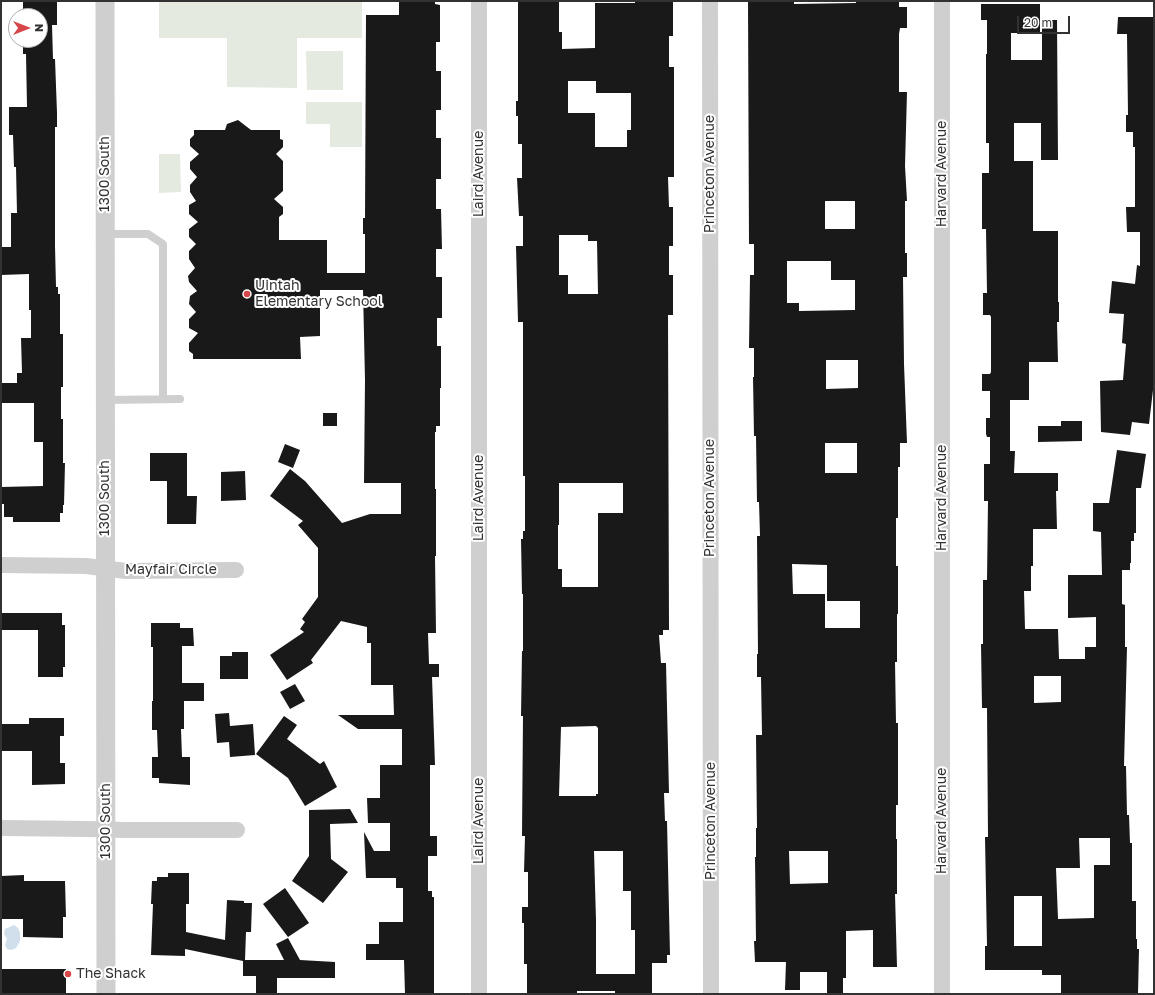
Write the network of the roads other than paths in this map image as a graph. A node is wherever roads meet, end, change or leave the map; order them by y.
1 (105, 1) edge
2 (479, 1) edge
3 (710, 1) edge
4 (942, 1) edge
5 (105, 234) junction
6 (163, 399) junction
7 (180, 399) dead end
8 (106, 400) junction
9 (1, 565) edge
10 (106, 568) junction
11 (236, 570) dead end
12 (1, 828) edge
13 (106, 829) junction
14 (237, 830) dead end
15 (106, 994) edge
16 (479, 994) edge
17 (711, 994) edge
18 (942, 994) edge

1 - 5 street, 1300 South
2 - 16 street, Laird Avenue
3 - 17 street, Princeton Avenue
4 - 18 street, Harvard Avenue
5 - 6 lane
5 - 8 street, 1300 South
6 - 7 lane
6 - 8 lane
8 - 10 street, 1300 South
9 - 10 street, Mayfair Circle
10 - 11 street, Mayfair Circle
10 - 13 street, 1300 South
12 - 13 street
13 - 14 street
13 - 15 street, 1300 South

